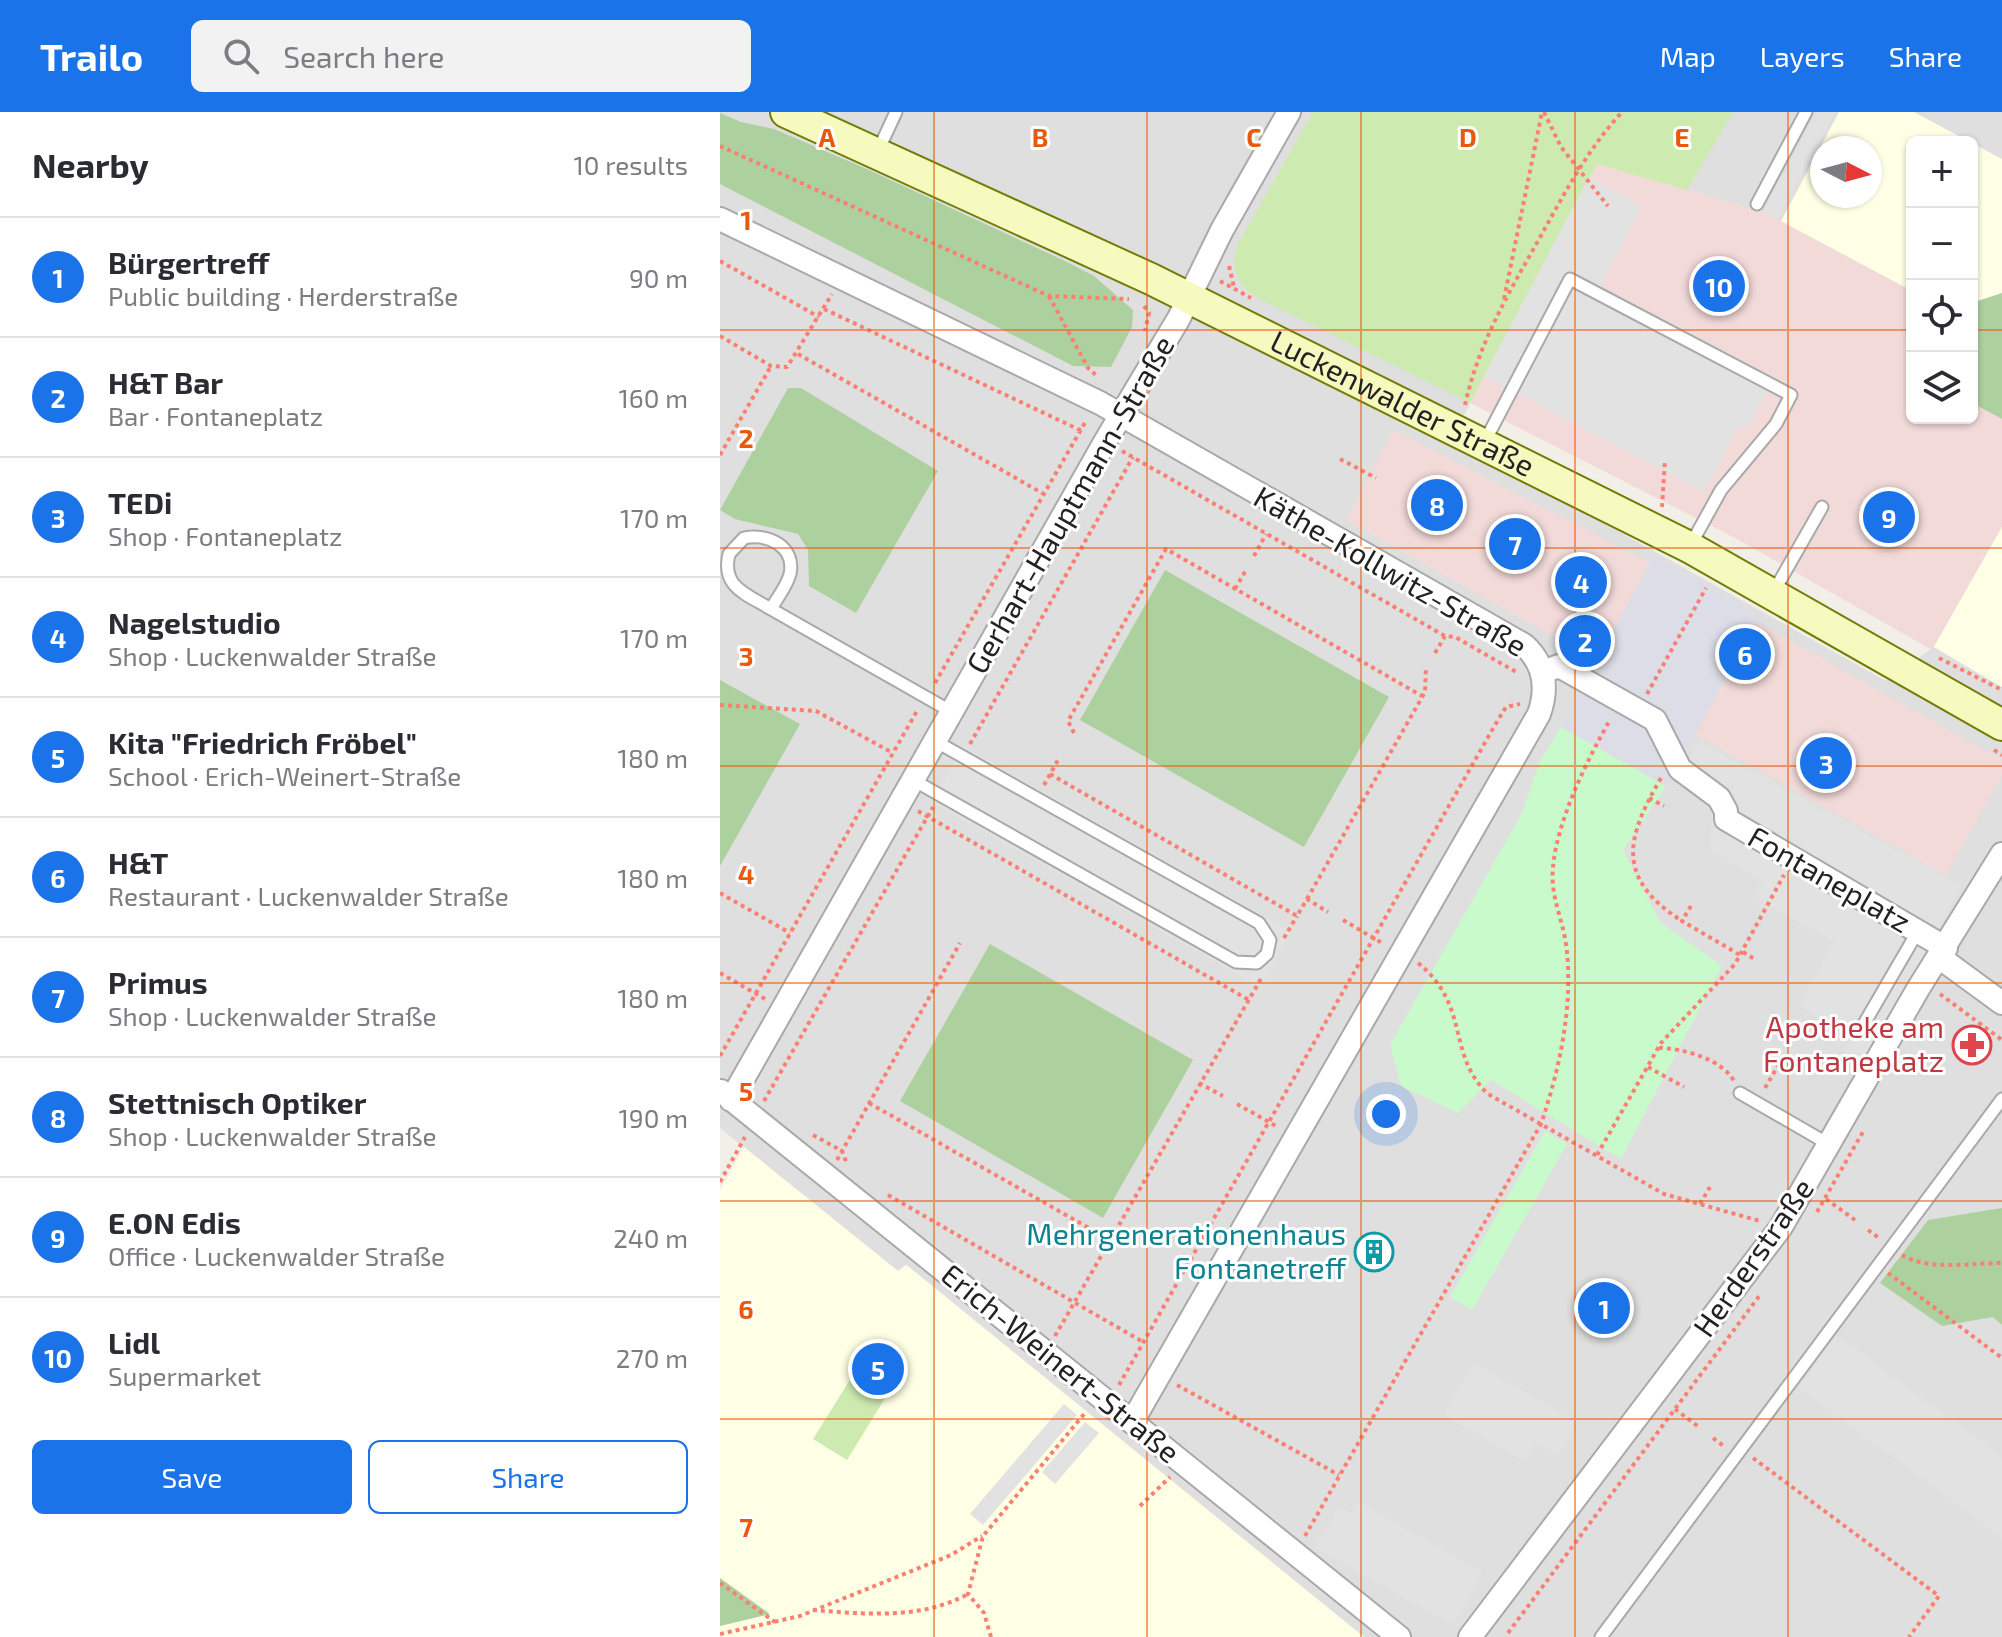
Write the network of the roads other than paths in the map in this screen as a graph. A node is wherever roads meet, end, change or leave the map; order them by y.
1 (786, 112) edge
2 (896, 112) edge
3 (1289, 112) edge
4 (1806, 112) edge
5 (877, 153) junction
6 (1757, 204) dead end
7 (720, 219) edge
8 (1185, 307) junction
9 (1123, 417) junction
10 (1483, 444) junction
11 (1822, 507) dead end
12 (1689, 547) junction
13 (1772, 594) junction
14 (771, 609) junction
15 (1535, 675) junction
16 (952, 712) junction
17 (1995, 736) edge
18 (935, 741) junction
19 (913, 780) junction
20 (2000, 861) edge
21 (1918, 931) junction
22 (1942, 953) junction
23 (2002, 1003) edge
24 (1861, 1029) dead end
25 (1740, 1093) road end
26 (726, 1095) edge
27 (2002, 1099) edge
28 (1831, 1146) junction
29 (1132, 1422) junction
30 (1399, 1637) edge
31 (1470, 1637) edge
32 (1601, 1637) edge

1 - 5 main road, Luckenwalder Straße
2 - 5 lane
3 - 8 street, Gerhart-Hauptmann-Straße
4 - 6 lane
5 - 8 main road, Luckenwalder Straße
7 - 9 street, Käthe-Kollwitz-Straße
8 - 9 street, Gerhart-Hauptmann-Straße
8 - 10 main road, Luckenwalder Straße
9 - 15 street, Käthe-Kollwitz-Straße
9 - 16 street, Gerhart-Hauptmann-Straße
10 - 12 main road, Luckenwalder Straße
10 - 12 lane
11 - 13 lane
12 - 13 main road, Luckenwalder Straße
13 - 17 main road, Luckenwalder Straße
14 - 14 lane
14 - 16 lane
15 - 21 street, Fontaneplatz
15 - 29 street, Käthe-Kollwitz-Straße
16 - 18 street, Gerhart-Hauptmann-Straße
18 - 19 street, Gerhart-Hauptmann-Straße
18 - 19 lane
19 - 26 street, Gerhart-Hauptmann-Straße
20 - 22 street, Herderstraße
21 - 22 street, Fontaneplatz
21 - 24 lane
22 - 23 street, Fontaneplatz
22 - 28 street, Herderstraße
25 - 28 lane
26 - 29 street, Erich-Weinert-Straße
27 - 32 lane
28 - 31 street, Herderstraße
29 - 30 street, Erich-Weinert-Straße

